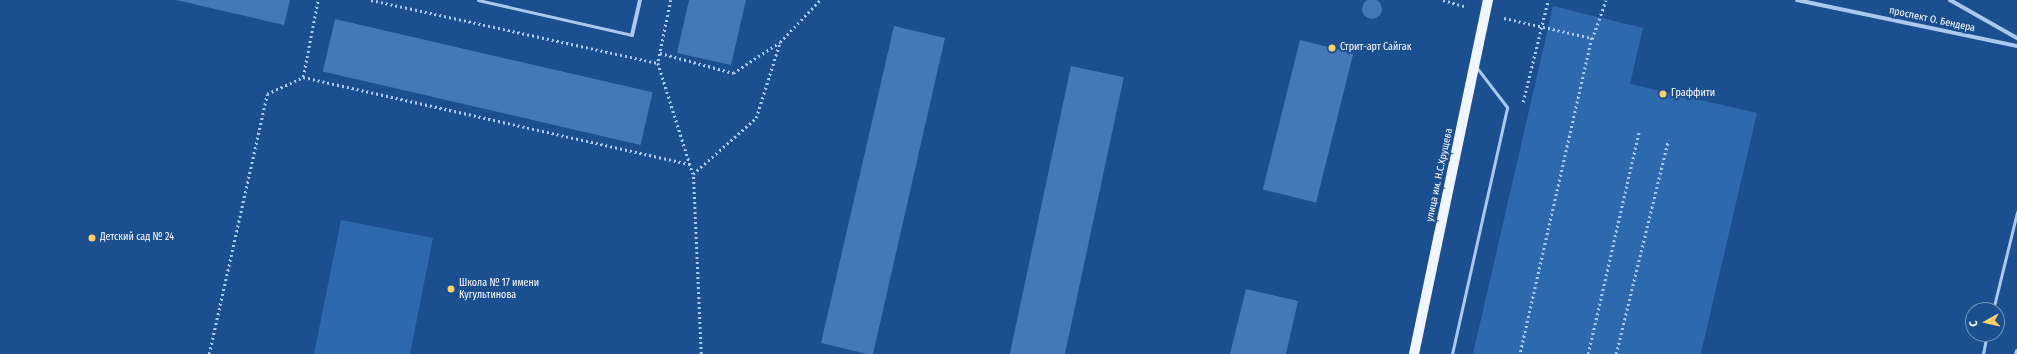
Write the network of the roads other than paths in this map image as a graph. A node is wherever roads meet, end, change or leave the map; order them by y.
1 (478, 0) edge
2 (640, 0) edge
3 (1488, 0) edge
4 (1797, 0) edge
5 (1950, 0) edge
6 (1809, 1) edge
7 (632, 35) joint
8 (2017, 38) edge
9 (2017, 46) edge
10 (1475, 66) junction
11 (2017, 212) edge
12 (1995, 302) edge
13 (1985, 342) edge
14 (2017, 351) edge
15 (1414, 354) edge
16 (1452, 354) edge
17 (1983, 354) edge
18 (2016, 354) edge

1 - 7 lane
2 - 7 street
3 - 10 main road, улица им. Н.С.Хрущева
4 - 6 street, проспект О. Бендера
5 - 8 street
6 - 9 street, проспект О. Бендера
10 - 15 main road, улица им. Н.С.Хрущева
10 - 16 lane
11 - 12 lane
13 - 17 lane
14 - 18 street

